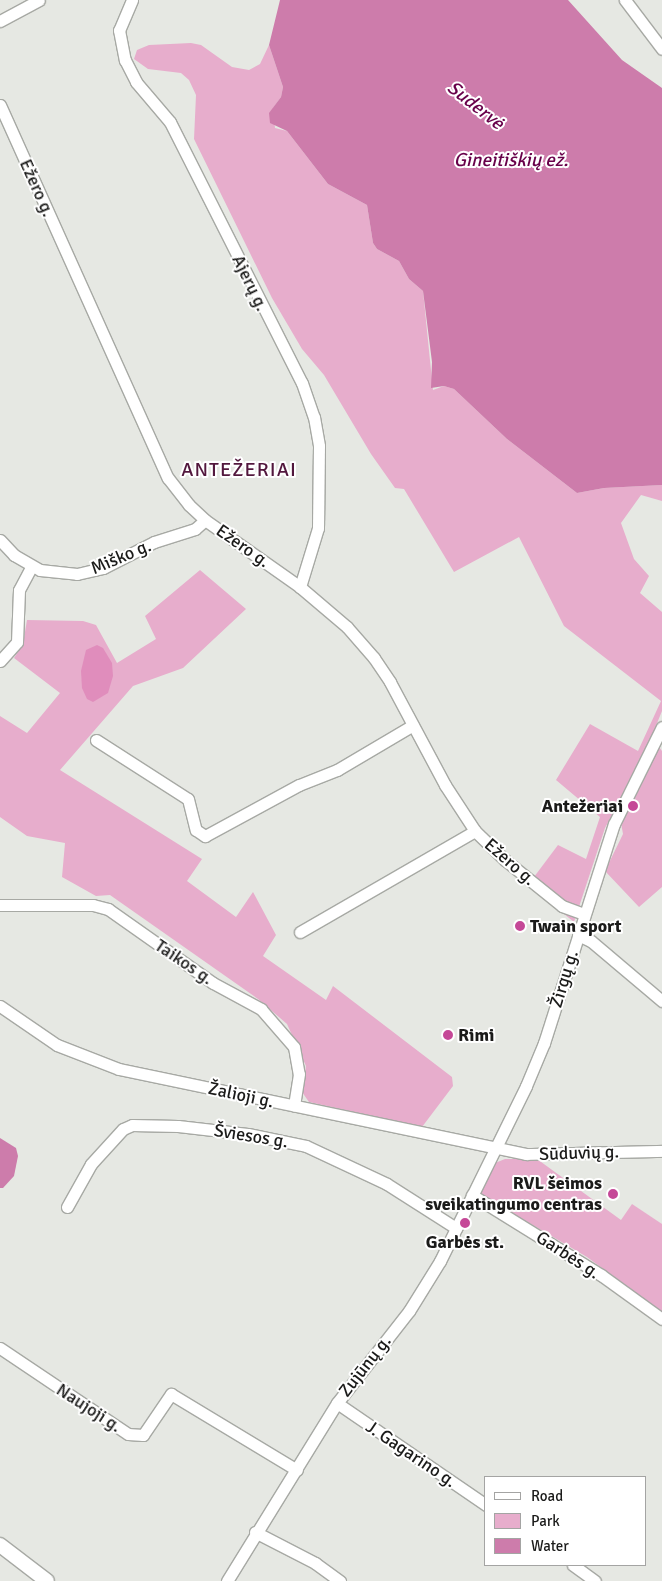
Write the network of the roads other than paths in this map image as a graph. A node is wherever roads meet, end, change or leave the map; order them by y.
1 (39, 0) edge
2 (132, 0) edge
3 (625, 0) edge
4 (0, 21) edge
5 (662, 49) edge
6 (0, 105) edge
7 (205, 520) junction
8 (0, 540) edge
9 (32, 566) junction
10 (300, 587) junction
11 (0, 661) edge
12 (412, 725) junction
13 (662, 726) edge
14 (96, 740) dead end
15 (475, 830) junction
16 (0, 905) edge
17 (584, 914) junction
18 (300, 932) dead end
19 (578, 935) junction
20 (662, 1001) edge
21 (0, 1006) edge
22 (294, 1106) junction
23 (496, 1148) junction
24 (662, 1151) edge
25 (472, 1195) junction
26 (67, 1207) dead end
27 (456, 1228) junction
28 (662, 1320) edge
29 (0, 1348) edge
30 (336, 1403) junction
31 (297, 1470) junction
32 (484, 1504) edge
33 (255, 1532) junction
34 (0, 1545) edge
35 (574, 1566) edge
36 (42, 1577) edge
37 (227, 1581) edge
38 (340, 1581) edge
39 (595, 1581) edge

1 - 4 street
2 - 10 street, Ajerų g.
3 - 5 street
6 - 7 street, Ežero g.
7 - 9 street, Miško g.
7 - 10 street, Ežero g.
8 - 9 street, Miško g.
9 - 11 street
10 - 12 street, Ežero g.
12 - 14 street
12 - 15 street, Ežero g.
13 - 17 street, Žirgų g.
15 - 17 street, Ežero g.
15 - 18 street
16 - 22 street, Taikos g.
17 - 19 street, Žirgų g.
19 - 20 street
19 - 23 street, Žirgų g.
21 - 22 street, Žalioji g.
22 - 23 street, Žalioji g.
23 - 24 street, Sūduvių g.
23 - 25 street, Zujūnų g.
25 - 27 street, Zujūnų g.
25 - 28 street, Garbės g.
26 - 27 street, Šviesos g.
27 - 30 street, Zujūnų g.
29 - 31 street, Naujoji g.
30 - 31 street, Zujūnų g.
30 - 32 street, J. Gagarino g.
31 - 33 street, Zujūnų g.
33 - 37 street, Zujūnų g.
33 - 38 street
34 - 36 main road
35 - 39 street

